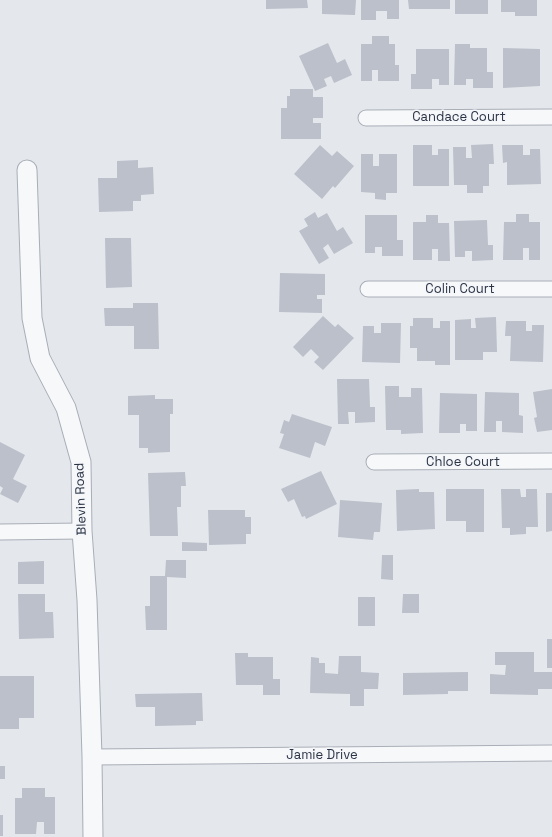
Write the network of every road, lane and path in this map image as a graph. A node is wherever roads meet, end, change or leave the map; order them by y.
1 (552, 117) edge
2 (366, 118) dead end
3 (27, 170) dead end
4 (368, 289) dead end
5 (552, 289) edge
6 (552, 461) edge
7 (374, 462) dead end
8 (82, 531) junction
9 (0, 532) edge
10 (552, 753) edge
11 (92, 757) junction
12 (93, 837) edge

1 - 2 street, Candace Court
3 - 8 street, Blevin Road
4 - 5 street, Colin Court
6 - 7 street, Chloe Court
8 - 9 street
8 - 11 street, Blevin Road
10 - 11 street, Jamie Drive
11 - 12 street, Blevin Road

